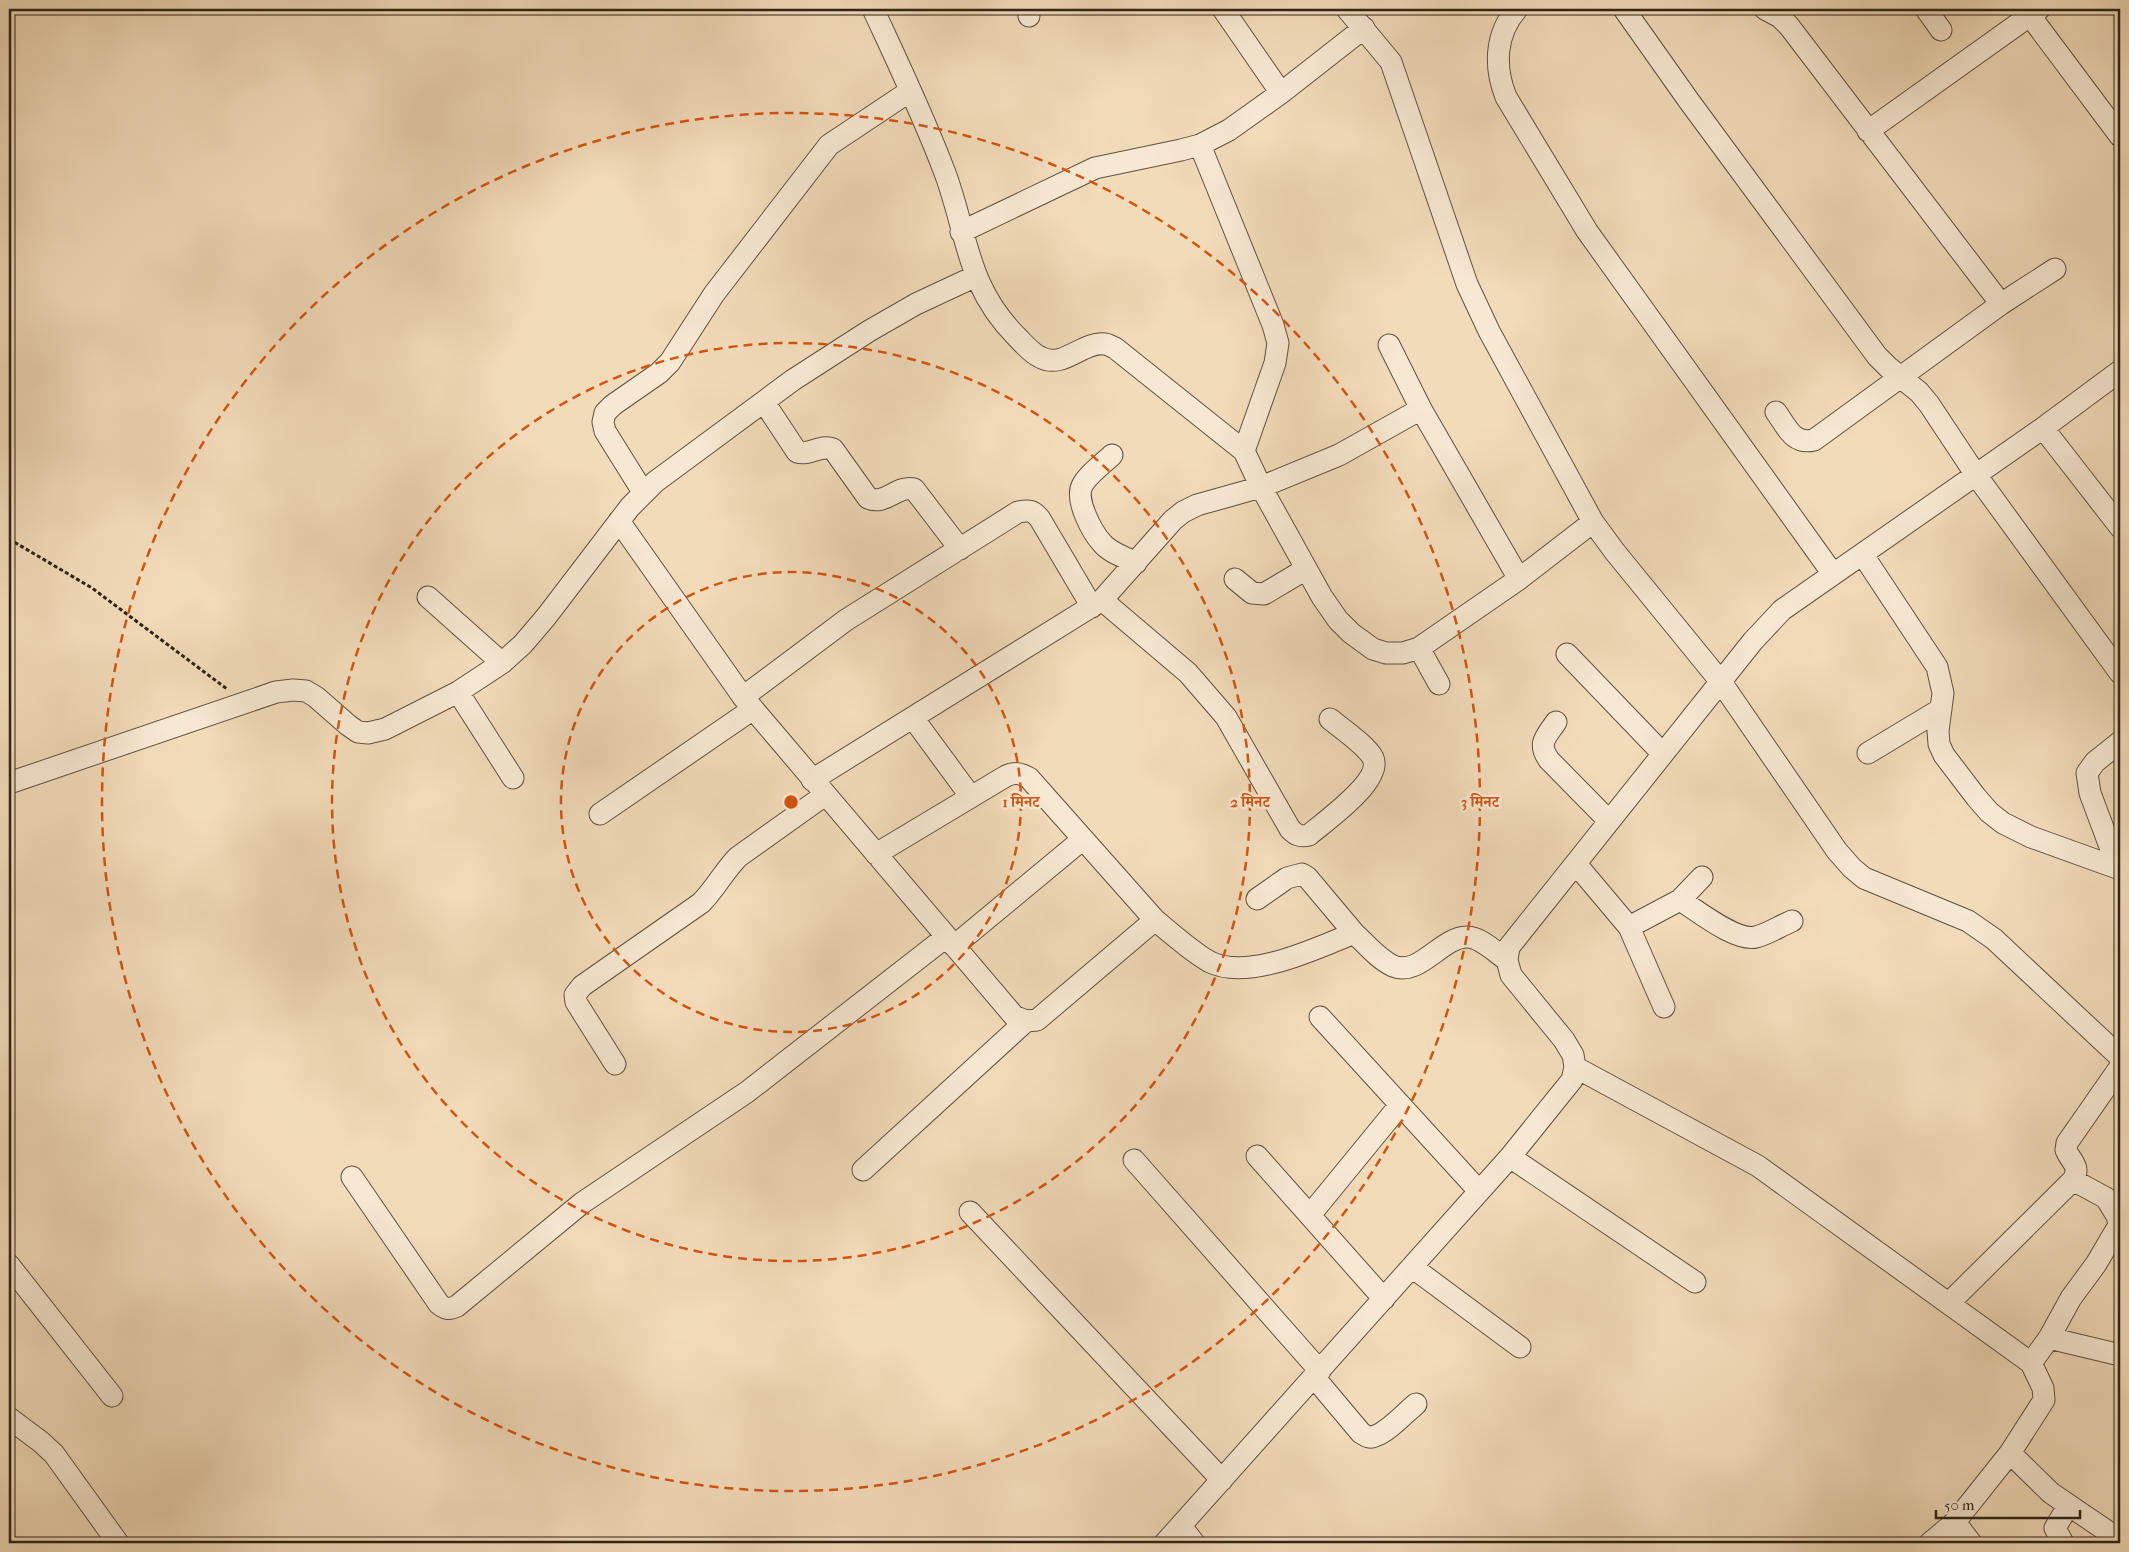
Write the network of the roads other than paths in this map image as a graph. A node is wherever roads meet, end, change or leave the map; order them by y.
1 (873, 9) edge
2 (1223, 9) edge
3 (1347, 9) edge
4 (1517, 9) edge
5 (1624, 9) edge
6 (1765, 9) edge
7 (1926, 9) edge
8 (2031, 11) edge
9 (1364, 28) junction
10 (1941, 30) dead end
11 (910, 91) junction
12 (1281, 93) junction
13 (1868, 131) junction
14 (2120, 136) edge
15 (1200, 144) junction
16 (961, 232) junction
17 (2055, 269) dead end
18 (976, 276) junction
19 (2000, 304) junction
20 (1389, 345) dead end
21 (2120, 371) edge
22 (1899, 377) junction
23 (764, 402) junction
24 (1421, 409) junction
25 (1776, 412) dead end
26 (2043, 428) junction
27 (1244, 450) junction
28 (1112, 455) dead end
29 (1976, 475) junction
30 (1261, 487) junction
31 (643, 492) junction
32 (619, 522) junction
33 (1593, 522) junction
34 (2120, 527) edge
35 (960, 549) junction
36 (1863, 555) junction
37 (1136, 563) junction
38 (1306, 569) junction
39 (1834, 574) junction
40 (1235, 579) dead end
41 (1519, 579) junction
42 (428, 598) dead end
43 (1097, 603) junction
44 (1419, 648) junction
45 (1567, 654) dead end
46 (502, 663) junction
47 (2120, 672) edge
48 (1721, 682) junction
49 (1439, 684) dead end
50 (458, 692) junction
51 (748, 703) junction
52 (1941, 709) junction
53 (913, 718) junction
54 (1330, 719) dead end
55 (1556, 722) dead end
56 (2120, 742) edge
57 (1868, 753) dead end
58 (1663, 754) junction
59 (513, 778) dead end
60 (9, 783) edge
61 (819, 788) junction
62 (971, 797) junction
63 (600, 814) dead end
64 (1609, 821) junction
65 (1083, 839) junction
66 (876, 854) junction
67 (1576, 864) junction
68 (2119, 868) edge
69 (1702, 877) dead end
70 (1257, 899) dead end
71 (1680, 900) junction
72 (1154, 920) junction
73 (1792, 921) dead end
74 (1629, 927) junction
75 (1354, 933) junction
76 (950, 941) junction
77 (1507, 960) junction
78 (1664, 1008) dead end
79 (1320, 1017) dead end
80 (1026, 1021) junction
81 (2120, 1057) edge
82 (615, 1064) dead end
83 (1576, 1067) junction
84 (2120, 1067) edge
85 (1400, 1105) junction
86 (1257, 1156) dead end
87 (1510, 1157) junction
88 (1134, 1160) dead end
89 (863, 1170) dead end
90 (352, 1177) dead end
91 (2073, 1180) junction
92 (1479, 1191) junction
93 (970, 1212) dead end
94 (1310, 1216) junction
95 (2119, 1224) edge
96 (9, 1265) edge
97 (1412, 1267) junction
98 (1695, 1282) dead end
99 (1384, 1299) junction
100 (1949, 1303) junction
101 (2049, 1338) junction
102 (1520, 1347) dead end
103 (2120, 1355) edge
104 (2031, 1363) junction
105 (1317, 1374) junction
106 (112, 1396) dead end
107 (1416, 1404) dead end
108 (9, 1418) edge
109 (2010, 1453) junction
110 (1222, 1480) junction
111 (2068, 1506) junction
112 (1955, 1522) junction
113 (1180, 1526) junction
114 (2120, 1540) edge
115 (118, 1543) edge
116 (1165, 1543) edge
117 (1194, 1543) edge
118 (1930, 1543) edge
119 (1971, 1543) edge
120 (2063, 1543) edge

1 - 11 street
2 - 12 street
3 - 9 street
4 - 39 street
5 - 22 street
6 - 13 street
7 - 10 street
8 - 13 street
8 - 14 street
9 - 12 street
9 - 33 street
11 - 16 street
11 - 31 street
12 - 15 street
13 - 19 street
15 - 16 street
15 - 27 street
16 - 18 street
17 - 19 street
18 - 23 street
18 - 27 street
19 - 22 street
20 - 24 street
21 - 26 street
22 - 25 street
22 - 29 street
23 - 31 street
23 - 35 street
24 - 30 street
24 - 41 street
26 - 29 street
26 - 34 street
27 - 30 street
28 - 37 street
29 - 36 street
29 - 47 street
30 - 37 street
30 - 38 street
31 - 32 street
32 - 46 street
32 - 51 street
33 - 41 street
33 - 48 street
35 - 43 street
35 - 51 street
36 - 39 street
36 - 52 street
37 - 43 street
38 - 40 street
38 - 44 street
39 - 48 street
41 - 44 street
42 - 46 street
43 - 53 street
43 - 54 street
44 - 49 street
45 - 58 street
46 - 50 street
48 - 58 street
48 - 81 street
50 - 59 street
50 - 60 street
51 - 61 street
51 - 63 street
52 - 57 street
52 - 68 street
53 - 61 street
53 - 62 street
55 - 64 street
56 - 68 street
58 - 64 street
61 - 66 street
61 - 82 street
62 - 65 street
62 - 66 street
64 - 67 street
65 - 72 street
65 - 76 street
66 - 76 street
67 - 74 street
67 - 77 street
69 - 71 street
70 - 75 street
71 - 73 street
71 - 74 street
72 - 75 street
72 - 80 street
74 - 78 street
75 - 77 street
76 - 80 street
76 - 90 street
77 - 83 street
79 - 85 street
80 - 89 street
83 - 87 street
83 - 100 street
84 - 91 street
85 - 92 street
85 - 94 street
86 - 94 street
87 - 92 street
87 - 98 street
88 - 105 street
91 - 95 street
91 - 100 street
92 - 97 street
93 - 110 street
94 - 99 street
95 - 101 street
96 - 106 street
97 - 99 street
97 - 102 street
99 - 105 street
100 - 104 street
101 - 103 street
101 - 104 street
104 - 109 street
105 - 107 street
105 - 110 street
108 - 115 street
109 - 111 street
109 - 112 street
110 - 113 street
111 - 114 street
111 - 120 street
112 - 118 street
112 - 119 street
113 - 116 street
113 - 117 street

